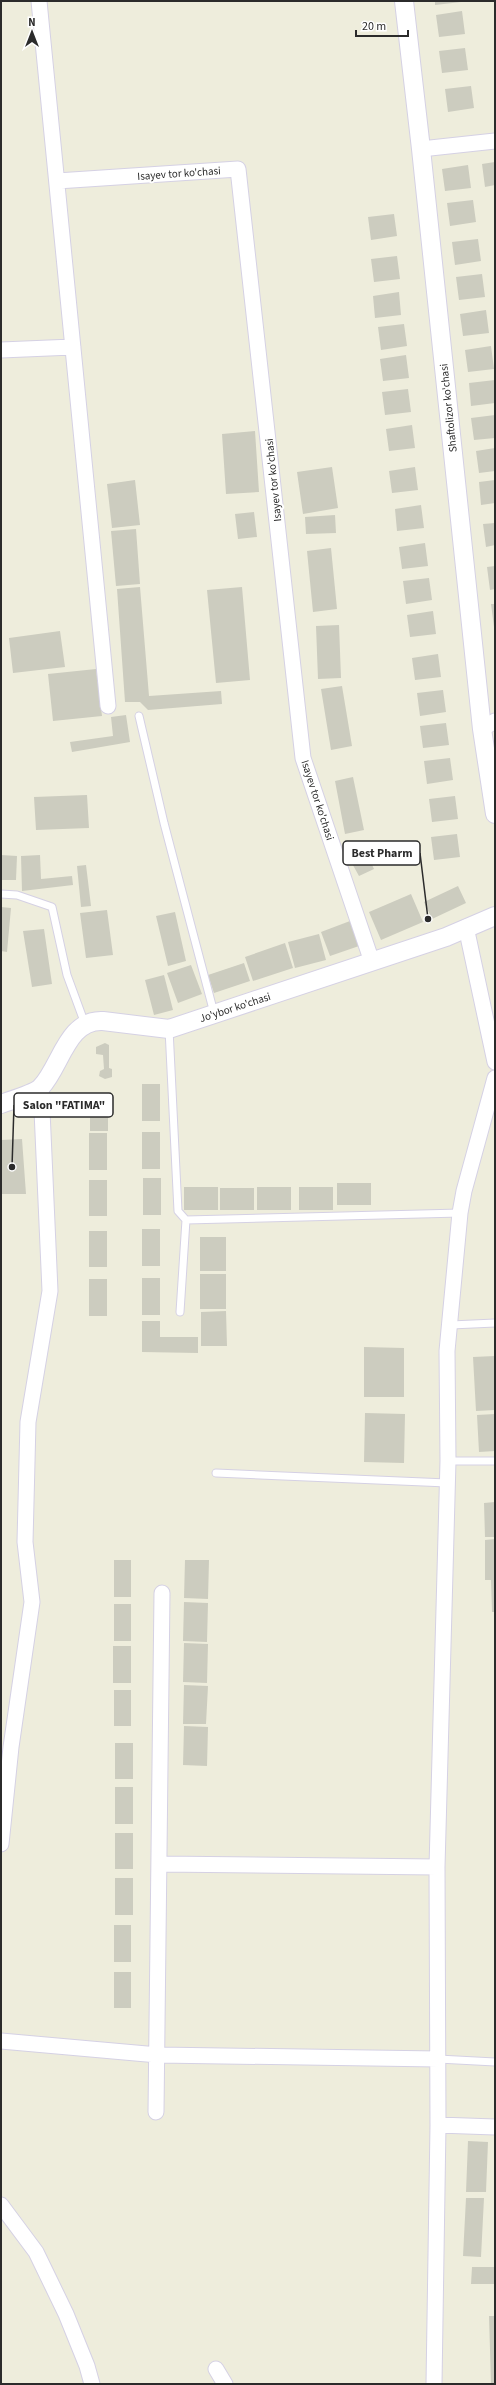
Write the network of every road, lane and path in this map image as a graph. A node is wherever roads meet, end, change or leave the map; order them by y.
1 (39, 1) edge
2 (404, 1) edge
3 (495, 141) edge
4 (421, 149) junction
5 (57, 181) junction
6 (73, 348) junction
7 (1, 350) edge
8 (108, 706) dead end
9 (139, 716) dead end
10 (488, 725) edge
11 (495, 814) edge
12 (1, 894) edge
13 (495, 916) edge
14 (466, 927) junction
15 (372, 962) junction
16 (214, 1013) junction
17 (85, 1024) junction
18 (169, 1029) junction
19 (495, 1062) edge
20 (495, 1078) edge
21 (40, 1088) junction
22 (1, 1104) edge
23 (460, 1213) junction
24 (186, 1220) junction
25 (180, 1312) dead end
26 (495, 1323) edge
27 (451, 1325) junction
28 (448, 1461) junction
29 (495, 1461) edge
30 (216, 1473) dead end
31 (447, 1483) junction
32 (162, 1593) dead end
33 (1, 1844) edge
34 (160, 1864) junction
35 (436, 1867) junction
36 (1, 2041) edge
37 (158, 2054) junction
38 (438, 2059) junction
39 (495, 2062) edge
40 (156, 2112) dead end
41 (438, 2125) junction
42 (495, 2127) edge
43 (1, 2205) edge
44 (216, 2369) dead end
45 (92, 2384) edge
46 (225, 2384) edge
47 (434, 2384) edge

1 - 5 street
2 - 4 street, Shaftolizor ko'chasi
3 - 4 street
4 - 10 street, Shaftolizor ko'chasi
5 - 6 street
5 - 15 street, Isayev tor ko'chasi
6 - 7 street
6 - 8 street
9 - 16 lane
10 - 11 street, Shaftolizor ko'chasi
12 - 17 lane
13 - 14 street, Jo'ybor ko'chasi
14 - 15 street, Jo'ybor ko'chasi
14 - 19 street
15 - 16 street, Jo'ybor ko'chasi
16 - 18 street, Jo'ybor ko'chasi
17 - 18 street, Jo'ybor ko'chasi
17 - 21 street
18 - 24 lane
20 - 23 street
21 - 22 street
21 - 33 street
23 - 24 lane
23 - 27 street
24 - 25 lane
26 - 27 lane
27 - 28 street
28 - 29 lane
28 - 31 street
30 - 31 lane
31 - 35 street
32 - 34 street
34 - 35 street
34 - 37 street
35 - 38 street
36 - 37 street
37 - 38 street
37 - 40 street
38 - 39 lane
38 - 41 street
41 - 42 street
41 - 47 street
43 - 45 street
44 - 46 street

